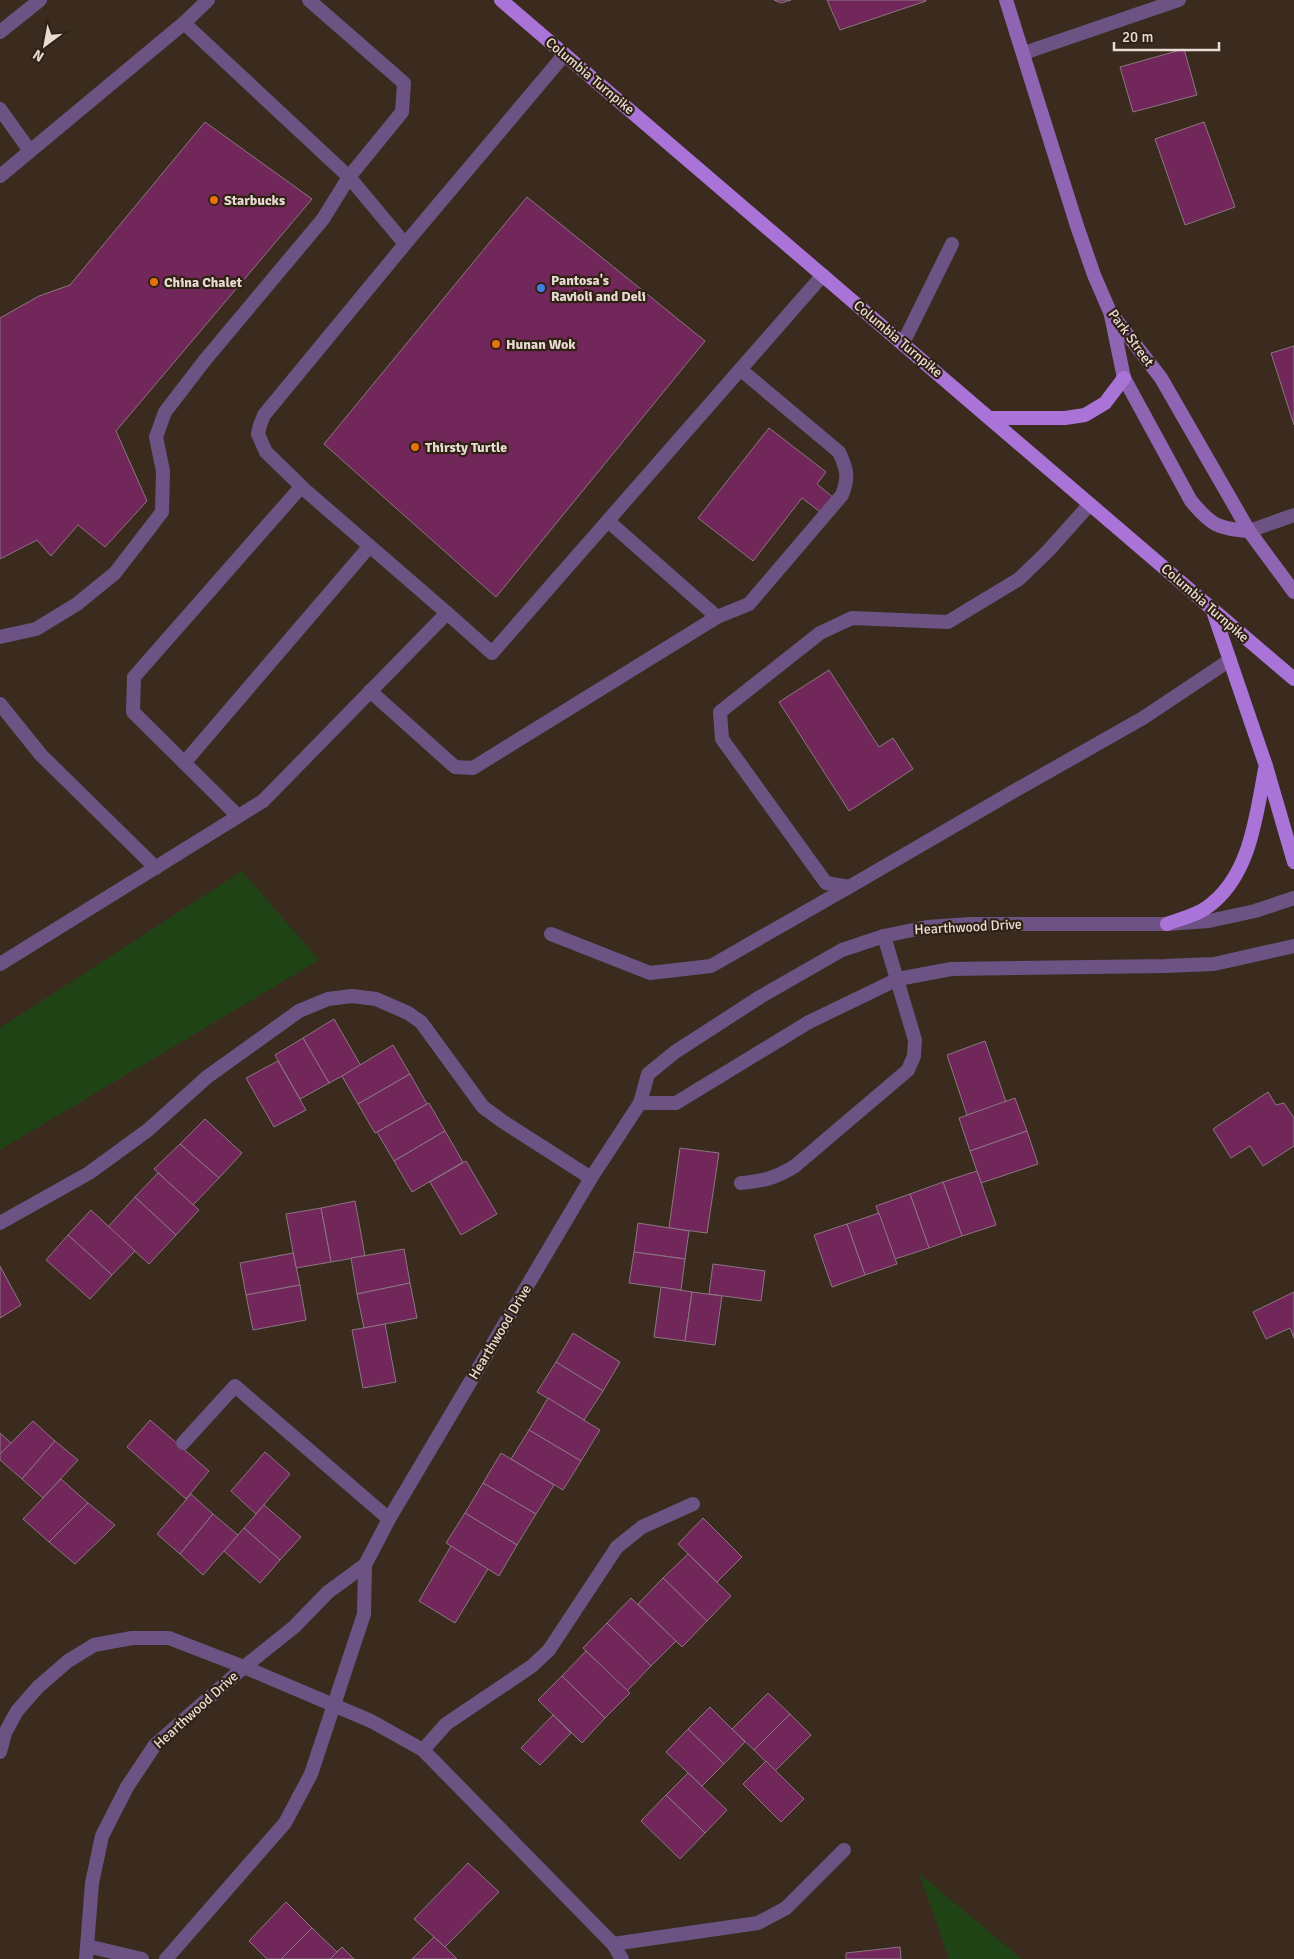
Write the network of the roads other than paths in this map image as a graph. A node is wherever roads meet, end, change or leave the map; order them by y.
1 (40, 0) edge
2 (208, 0) edge
3 (309, 0) edge
4 (501, 0) edge
5 (1006, 0) edge
6 (1179, 0) edge
7 (184, 22) junction
8 (0, 32) edge
9 (1024, 53) junction
10 (565, 54) junction
11 (0, 109) edge
12 (30, 151) junction
13 (0, 176) edge
14 (349, 177) junction
15 (405, 244) junction
16 (952, 244) dead end
17 (823, 275) junction
18 (1110, 312) junction
19 (902, 343) junction
20 (741, 370) junction
21 (1124, 378) junction
22 (991, 418) junction
23 (301, 487) junction
24 (1090, 504) junction
25 (1294, 515) edge
26 (608, 521) junction
27 (1249, 531) junction
28 (369, 547) junction
29 (1294, 592) edge
30 (1212, 610) junction
31 (446, 613) junction
32 (717, 617) junction
33 (0, 637) edge
34 (1230, 660) junction
35 (1294, 679) edge
36 (370, 691) junction
37 (0, 704) edge
38 (184, 763) junction
39 (1266, 766) junction
40 (238, 816) junction
41 (1294, 862) edge
42 (156, 868) junction
43 (849, 887) junction
44 (1294, 898) edge
45 (1167, 924) junction
46 (551, 934) dead end
47 (884, 936) junction
48 (1294, 946) edge
49 (0, 964) edge
50 (898, 979) junction
51 (640, 1103) junction
52 (591, 1178) junction
53 (741, 1183) dead end
54 (0, 1223) edge
55 (183, 1443) dead end
56 (694, 1504) dead end
57 (389, 1519) junction
58 (365, 1565) junction
59 (244, 1667) junction
60 (335, 1706) junction
61 (2, 1732) edge
62 (423, 1750) junction
63 (0, 1752) edge
64 (844, 1850) dead end
65 (614, 1944) junction
66 (87, 1953) edge
67 (142, 1959) edge
68 (166, 1959) edge
69 (622, 1959) edge

1 - 8 street
2 - 7 street
3 - 14 street
4 - 10 main road, Columbia Turnpike
5 - 9 main road, Park Street
6 - 9 street
7 - 12 street
7 - 14 street
9 - 18 main road, Park Street
10 - 15 street
10 - 17 main road, Columbia Turnpike
11 - 12 street
12 - 13 street
14 - 15 street
14 - 33 street
15 - 23 street
16 - 19 street
17 - 19 main road, Columbia Turnpike
17 - 20 street
18 - 21 main road
18 - 27 main road, Park Street
19 - 22 main road, Columbia Turnpike
20 - 26 street
20 - 32 street
21 - 22 main road
21 - 27 main road
22 - 24 main road, Columbia Turnpike
23 - 28 street
23 - 38 street
24 - 30 main road, Columbia Turnpike
24 - 43 street
25 - 27 street
26 - 31 street
26 - 32 street
27 - 29 main road, Park Street
28 - 31 street
28 - 38 street
30 - 34 main road
30 - 35 main road, Columbia Turnpike
31 - 36 street
32 - 36 street
34 - 39 main road
34 - 43 street
36 - 40 street
37 - 42 street
38 - 40 street
39 - 41 main road
39 - 45 main road
40 - 42 street
42 - 49 street
43 - 46 street
44 - 45 street, Hearthwood Drive
45 - 47 street, Hearthwood Drive
47 - 50 street
47 - 51 street, Hearthwood Drive
48 - 50 street
50 - 51 street
50 - 53 street
51 - 52 street, Hearthwood Drive
52 - 54 street
52 - 57 street, Hearthwood Drive
55 - 57 street
56 - 62 street
57 - 58 street, Hearthwood Drive
58 - 59 street, Hearthwood Drive
58 - 60 street, Hearthwood Drive
59 - 60 street
59 - 61 street
59 - 66 street, Hearthwood Drive
60 - 62 street
60 - 68 street, Hearthwood Drive
61 - 63 street
62 - 65 street
64 - 65 street
65 - 69 street
66 - 67 street

